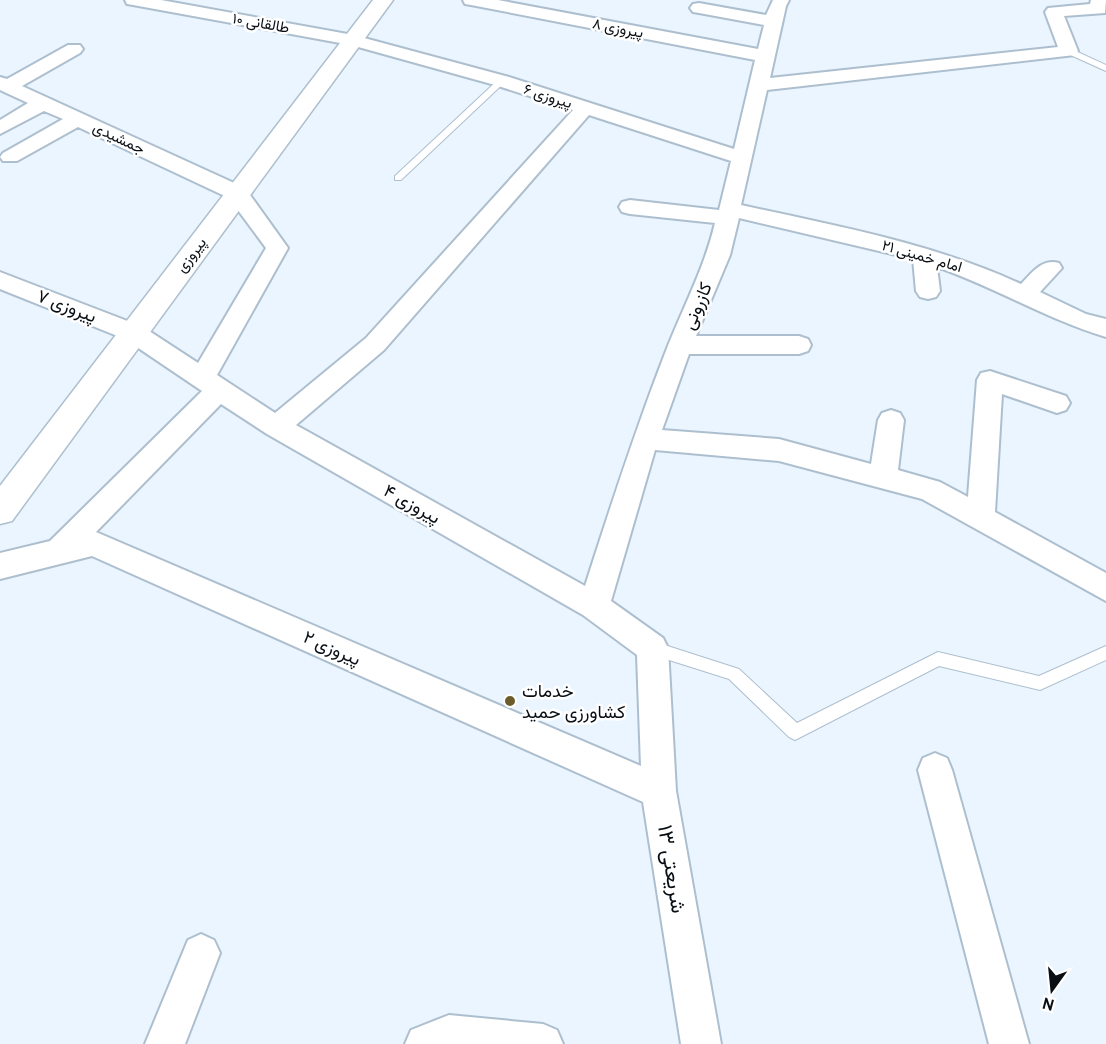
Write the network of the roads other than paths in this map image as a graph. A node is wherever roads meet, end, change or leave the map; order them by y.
1 (133, 0) edge
2 (182, 0) edge
3 (383, 0) edge
4 (471, 0) edge
5 (1099, 0) edge
6 (503, 3) edge
7 (699, 8) dead end
8 (777, 11) edge
9 (356, 36) junction
10 (74, 49) dead end
11 (1069, 51) junction
12 (765, 56) junction
13 (1106, 68) edge
14 (502, 81) junction
15 (758, 85) junction
16 (7, 91) edge
17 (43, 103) junction
18 (585, 108) junction
19 (78, 119) junction
20 (0, 128) edge
21 (10, 157) dead end
22 (741, 158) junction
23 (399, 178) dead end
24 (237, 193) junction
25 (630, 207) dead end
26 (729, 214) junction
27 (924, 254) junction
28 (1051, 268) dead end
29 (0, 280) edge
30 (928, 291) dead end
31 (1023, 295) junction
32 (1106, 328) edge
33 (134, 333) junction
34 (680, 345) junction
35 (799, 345) dead end
36 (211, 383) junction
37 (1057, 403) dead end
38 (891, 420) dead end
39 (276, 427) junction
40 (645, 439) junction
41 (883, 478) junction
42 (0, 511) edge
43 (981, 518) junction
44 (59, 551) junction
45 (0, 566) edge
46 (1106, 588) edge
47 (594, 606) junction
48 (652, 648) junction
49 (1106, 653) edge
50 (935, 770) dead end
51 (659, 791) junction
52 (201, 953) dead end
53 (165, 1044) edge
54 (425, 1044) edge
55 (543, 1044) edge
56 (701, 1044) edge
57 (1009, 1044) edge

1 - 9 street, طالقانی ۱۰
2 - 9 street
3 - 9 street, پیروزی
4 - 6 street, پیروزی ۸
5 - 11 street
6 - 12 street, پیروزی ۸
7 - 8 street
8 - 12 street, کازرونی
9 - 14 street, پیروزی ۶
9 - 24 street, پیروزی
10 - 16 street
11 - 13 lane
11 - 15 street
12 - 15 street, کازرونی
14 - 18 street, پیروزی ۶
14 - 23 lane
15 - 22 street, کازرونی
16 - 17 street, جمشیدی
17 - 19 street, جمشیدی
17 - 20 street
18 - 22 street, پیروزی ۶
18 - 39 street
19 - 21 street
19 - 24 street, جمشیدی
22 - 26 street, کازرونی
24 - 33 street, پیروزی
24 - 36 street
25 - 26 street, امام خمینی ۲۱
26 - 27 street, امام خمینی ۲۱
26 - 34 street, کازرونی
27 - 30 street
27 - 31 street, امام خمینی ۲۱
28 - 31 street
29 - 33 street, پیروزی ۷
31 - 32 street, امام خمینی ۲۱
33 - 36 street, پیروزی ۴
33 - 42 street, پیروزی
34 - 35 street
34 - 40 street, کازرونی
36 - 39 street, پیروزی ۴
36 - 44 street
37 - 43 street
38 - 41 street
39 - 47 street, پیروزی ۴
40 - 41 street
40 - 47 street, کازرونی
41 - 43 street
43 - 46 street
44 - 45 street, پیروزی ۲
44 - 51 street, پیروزی ۲
47 - 48 street, پیروزی ۴
48 - 49 lane
48 - 51 street, شریعتی ۱۳
50 - 57 street
51 - 56 street, شریعتی ۱۳
52 - 53 street
54 - 55 street

